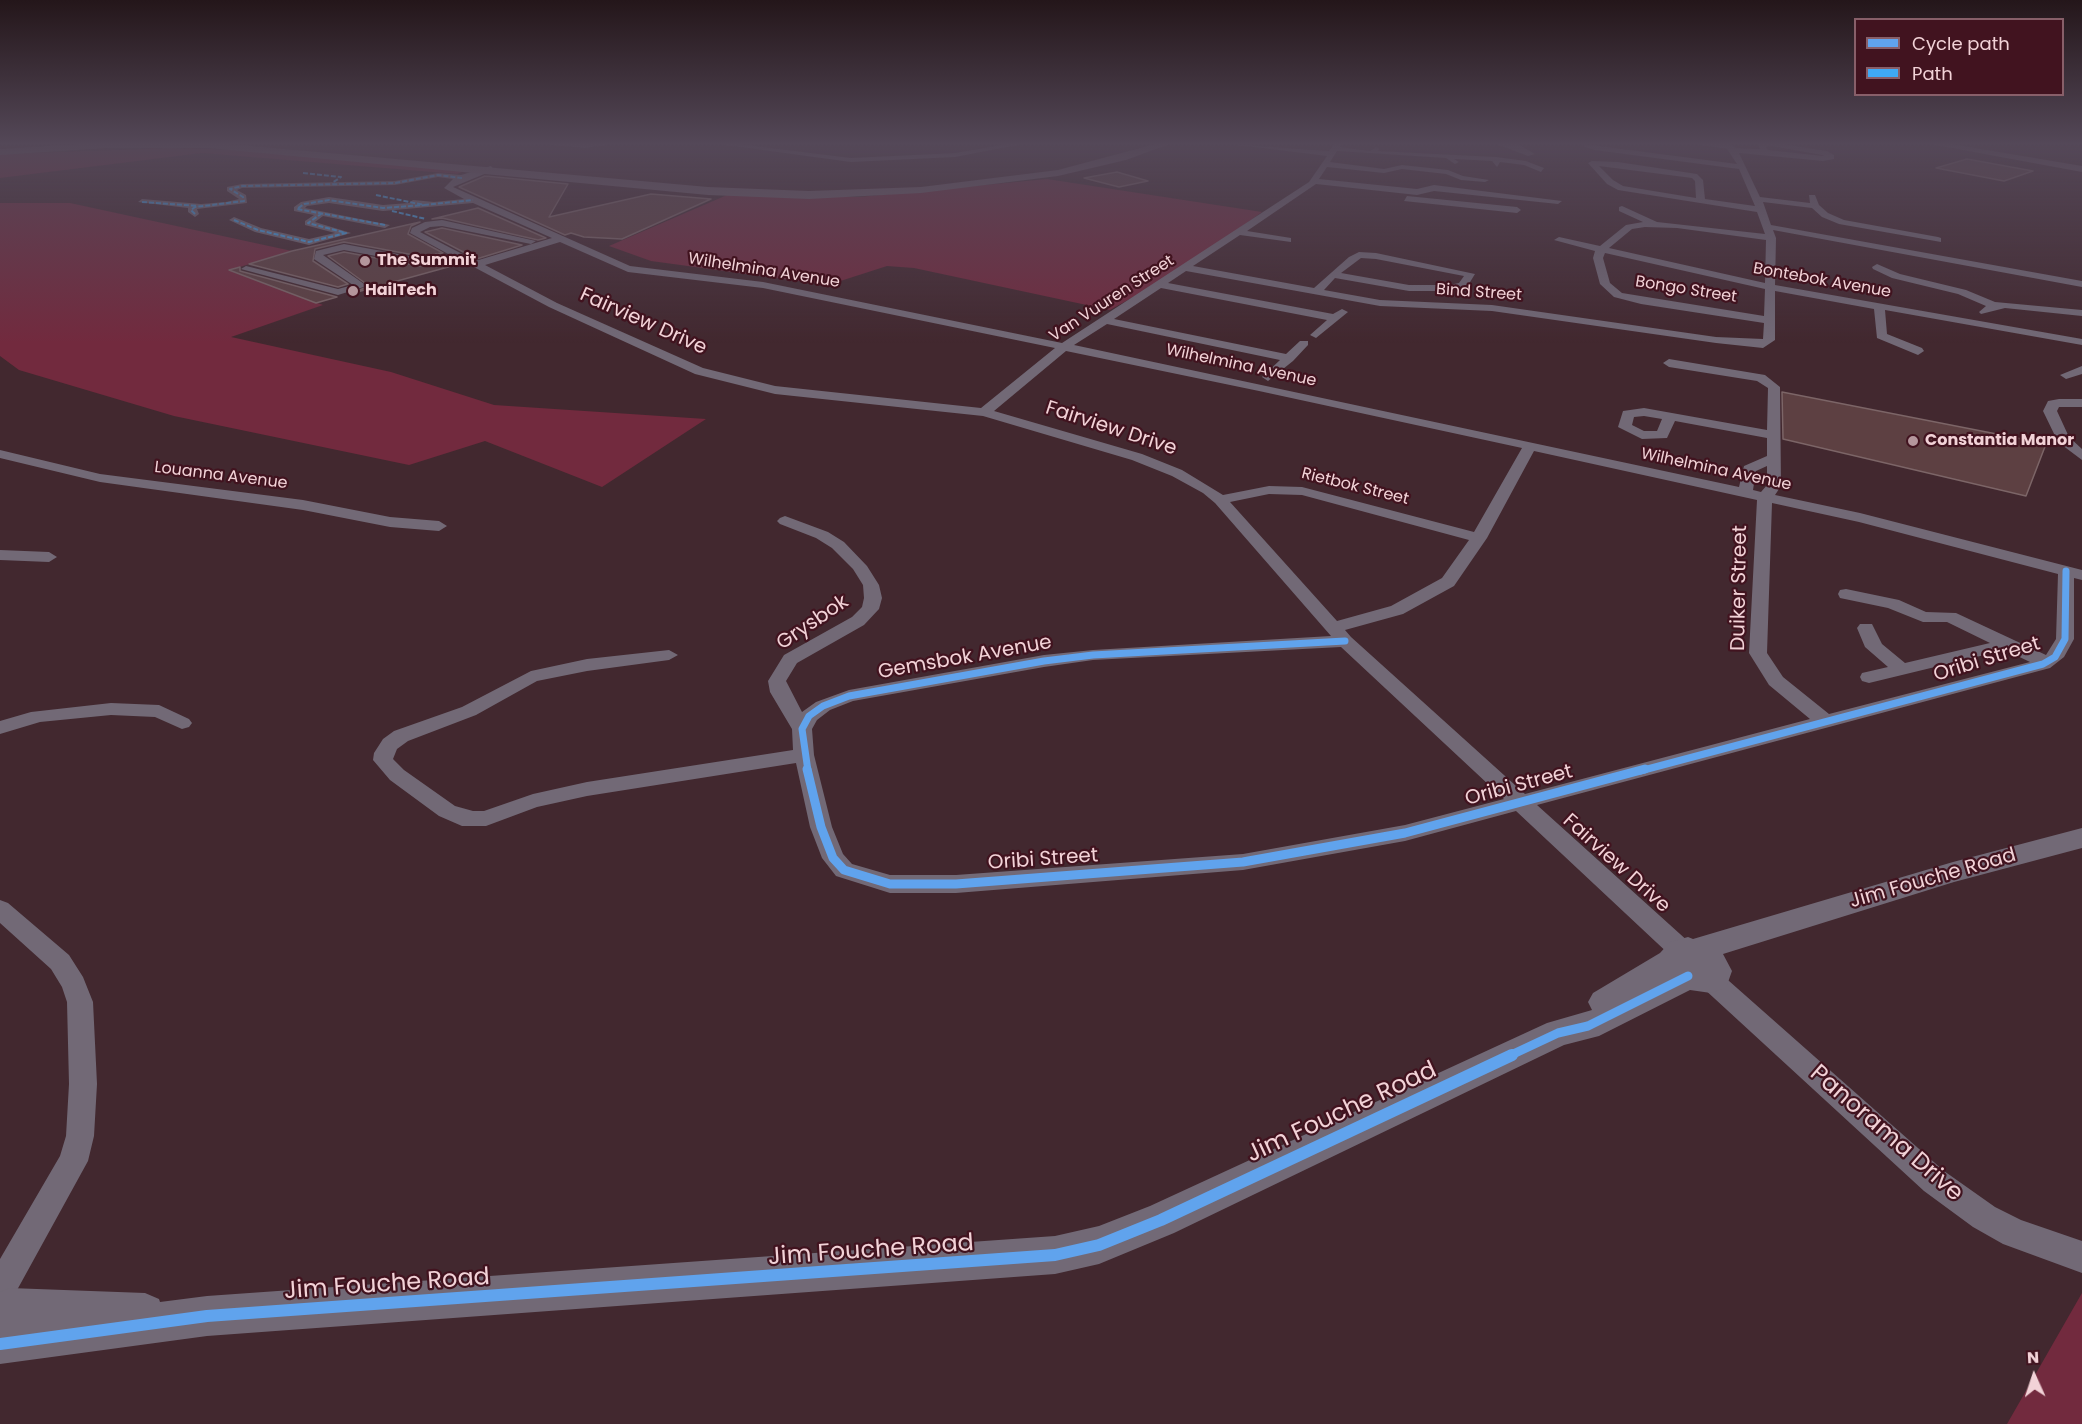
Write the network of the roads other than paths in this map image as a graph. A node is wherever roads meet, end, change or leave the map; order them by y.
1 (306, 210) edge
2 (393, 210) edge
3 (495, 210) edge
4 (1271, 210) edge
5 (1495, 210) edge
6 (1517, 210) edge
7 (1625, 210) edge
8 (1761, 210) edge
9 (1821, 210) edge
10 (321, 213) junction
11 (426, 219) dead end
12 (234, 220) dead end
13 (1653, 223) junction
14 (385, 225) dead end
15 (1238, 232) junction
16 (1770, 232) junction
17 (559, 239) junction
18 (1288, 240) dead end
19 (1559, 240) dead end
20 (1938, 240) dead end
21 (531, 241) dead end
22 (1603, 250) junction
23 (459, 256) junction
24 (476, 264) junction
25 (1876, 267) dead end
26 (1185, 268) junction
27 (246, 269) dead end
28 (1333, 275) junction
29 (1158, 284) junction
30 (2082, 284) edge
31 (1770, 287) junction
32 (1315, 292) junction
33 (1350, 304) dead end
34 (1994, 305) junction
35 (1879, 307) junction
36 (2082, 313) edge
37 (1335, 318) junction
38 (1104, 320) junction
39 (1768, 320) junction
40 (1977, 324) junction
41 (1316, 335) dead end
42 (2077, 341) edge
43 (1304, 343) dead end
44 (1065, 346) junction
45 (1918, 351) dead end
46 (2082, 352) edge
47 (1289, 358) junction
48 (1669, 363) dead end
49 (2082, 370) edge
50 (2066, 375) dead end
51 (1268, 377) dead end
52 (2082, 403) edge
53 (984, 411) junction
54 (1670, 417) dead end
55 (1772, 435) junction
56 (1530, 446) junction
57 (2082, 456) edge
58 (4, 458) edge
59 (1772, 459) junction
60 (1745, 493) junction
61 (1765, 497) junction
62 (1220, 500) junction
63 (785, 521) dead end
64 (439, 526) dead end
65 (1479, 538) junction
66 (0, 555) edge
67 (49, 557) dead end
68 (2074, 573) edge
69 (1846, 594) dead end
70 (1866, 628) dead end
71 (1339, 634) junction
72 (2007, 644) junction
73 (669, 655) dead end
74 (2046, 662) junction
75 (1902, 669) junction
76 (1869, 677) dead end
77 (1826, 722) junction
78 (182, 723) dead end
79 (0, 728) edge
80 (802, 729) junction
81 (804, 755) junction
82 (1518, 804) junction
83 (2082, 838) edge
84 (0, 909) edge
85 (1694, 963) junction
86 (2082, 1257) edge
87 (2, 1315) edge

1 - 10 street
2 - 11 street
3 - 17 street, Wilhelmina Avenue
4 - 15 street, Van Vuuren Street
5 - 6 street
7 - 13 street
8 - 16 street
9 - 20 street
10 - 12 street
10 - 14 street
13 - 16 street
13 - 22 street
15 - 18 street
15 - 26 street, Van Vuuren Street
16 - 30 street
16 - 31 street
17 - 24 street
17 - 44 street, Wilhelmina Avenue
19 - 22 street, Bontebok Avenue
21 - 23 street, Fairview Drive
22 - 31 street, Bontebok Avenue
22 - 39 street, Bongo Street
23 - 24 street, Fairview Drive
23 - 27 street
24 - 53 street, Fairview Drive
25 - 34 street
26 - 29 street, Van Vuuren Street
26 - 32 street, Bind Street
28 - 28 street
28 - 32 street
29 - 37 street
29 - 38 street, Van Vuuren Street
31 - 35 street, Bontebok Avenue
31 - 39 street
32 - 39 street, Bind Street
33 - 37 street
34 - 36 street
34 - 40 street
35 - 40 street, Bontebok Avenue
35 - 45 street
37 - 41 street
38 - 44 street, Van Vuuren Street
38 - 47 street
40 - 42 street, Bontebok Avenue
42 - 46 street
43 - 47 street
44 - 53 street, Van Vuuren Street
44 - 56 street, Wilhelmina Avenue
47 - 51 street
48 - 55 street
49 - 50 street
52 - 57 street
53 - 62 street, Fairview Drive
54 - 55 street
55 - 59 street
56 - 60 street, Wilhelmina Avenue
56 - 65 street, Gemsbok Avenue
58 - 64 street, Louanna Avenue
59 - 60 street
59 - 61 street, Duiker Street
60 - 61 street, Wilhelmina Avenue
61 - 68 street, Wilhelmina Avenue
61 - 77 street, Duiker Street
62 - 65 street, Rietbok Street
62 - 71 street, Fairview Drive
63 - 80 street, Grysbok
65 - 71 street, Gemsbok Avenue
66 - 67 street
68 - 74 street, Oribi Street
69 - 72 street
70 - 75 street
71 - 80 street, Gemsbok Avenue
71 - 82 street, Fairview Drive
72 - 74 street
72 - 75 street
73 - 81 street
74 - 77 street, Oribi Street
75 - 76 street
77 - 82 street, Oribi Street
78 - 79 street
80 - 81 street
81 - 82 street, Oribi Street
82 - 85 street, Fairview Drive
83 - 85 street, Jim Fouche Road
84 - 87 street
85 - 86 street, Panorama Drive
85 - 87 street, Jim Fouche Road

